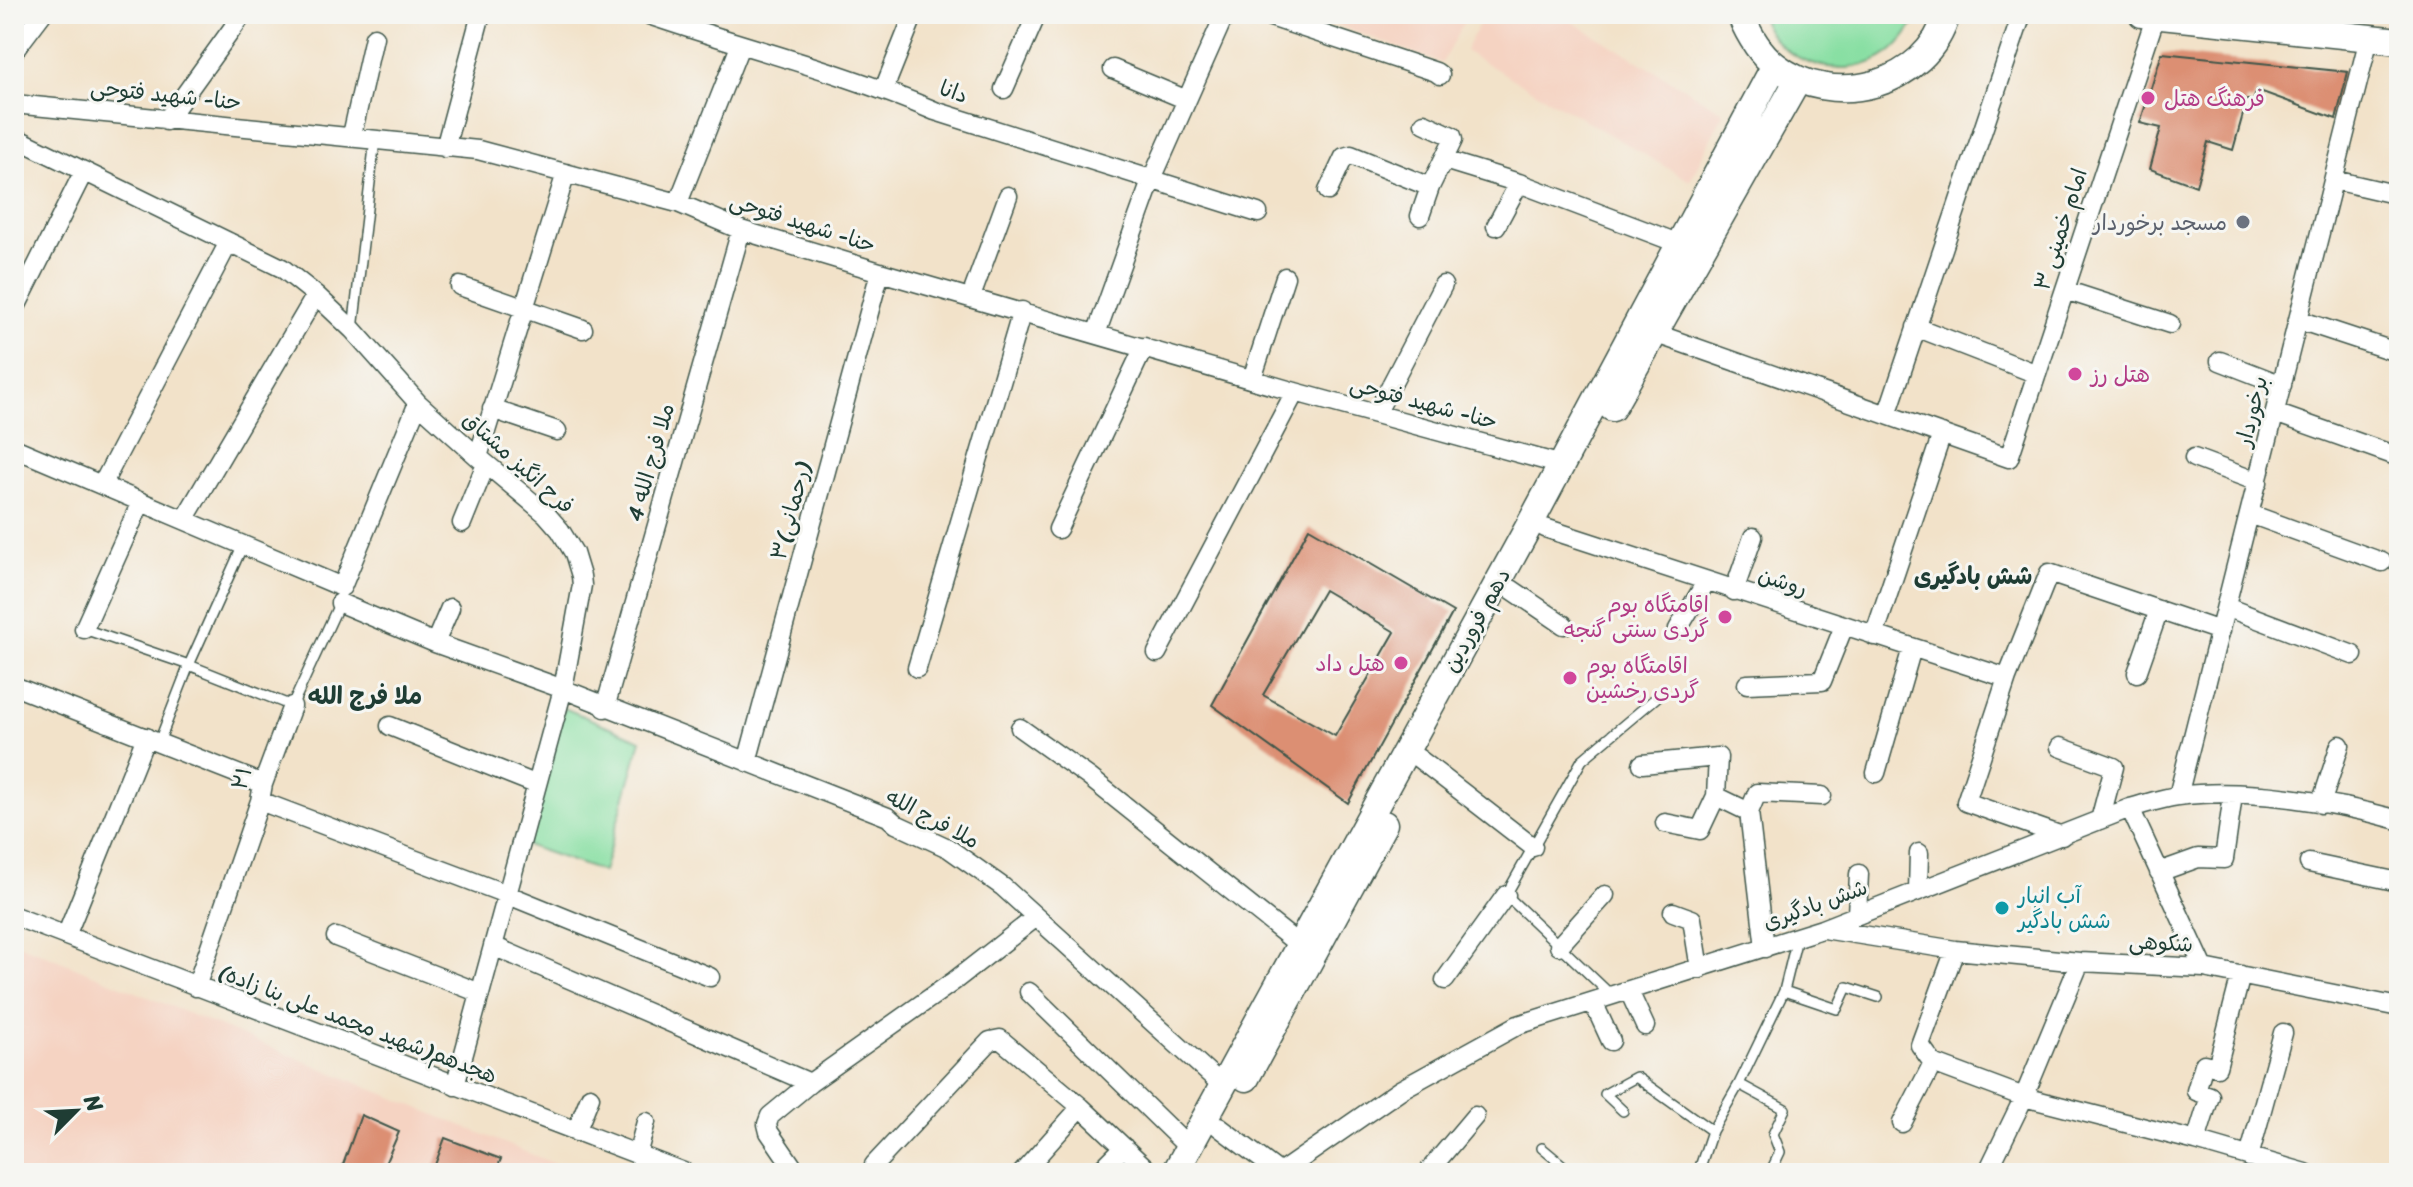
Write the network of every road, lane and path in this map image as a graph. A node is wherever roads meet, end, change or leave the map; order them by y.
1 (42, 14) edge
2 (243, 14) edge
3 (481, 14) edge
4 (646, 14) edge
5 (914, 14) edge
6 (1037, 14) edge
7 (1225, 14) edge
8 (1263, 14) edge
9 (1740, 14) edge
10 (1947, 14) edge
11 (2022, 14) edge
12 (2166, 16) edge
13 (374, 37) dead end
14 (2369, 38) junction
15 (2399, 41) edge
16 (740, 46) junction
17 (14, 51) edge
18 (1775, 65) junction
19 (1113, 69) dead end
20 (1440, 75) dead end
21 (1798, 80) junction
22 (884, 89) junction
23 (1004, 89) dead end
24 (1187, 100) junction
25 (14, 104) edge
26 (166, 121) junction
27 (1424, 123) dead end
28 (352, 135) junction
29 (14, 137) edge
30 (375, 138) junction
31 (445, 148) junction
32 (1444, 160) junction
33 (84, 171) junction
34 (566, 173) junction
35 (2334, 180) junction
36 (1151, 181) junction
37 (1519, 183) junction
38 (1430, 187) junction
39 (1328, 191) dead end
40 (2399, 195) edge
41 (1008, 196) dead end
42 (678, 203) junction
43 (1258, 213) dead end
44 (1420, 216) dead end
45 (1496, 226) dead end
46 (741, 230) junction
47 (229, 242) junction
48 (1680, 244) junction
49 (880, 272) junction
50 (1285, 277) dead end
51 (20, 283) edge
52 (1443, 285) dead end
53 (460, 286) dead end
54 (2065, 290) junction
55 (316, 295) junction
56 (971, 297) junction
57 (524, 307) junction
58 (14, 311) edge
59 (1022, 311) junction
60 (2299, 320) junction
61 (2170, 324) dead end
62 (1916, 327) junction
63 (583, 329) dead end
64 (353, 330) junction
65 (1654, 333) junction
66 (1096, 334) junction
67 (1144, 347) junction
68 (2399, 353) edge
69 (2220, 361) dead end
70 (2037, 374) junction
71 (1252, 379) junction
72 (2282, 385) junction
73 (1295, 392) junction
74 (418, 403) junction
75 (492, 409) junction
76 (2275, 413) junction
77 (1376, 414) junction
78 (1887, 415) junction
79 (557, 431) dead end
80 (1942, 434) junction
81 (14, 448) edge
82 (2399, 457) edge
83 (2194, 458) dead end
84 (482, 461) junction
85 (1562, 465) junction
86 (2258, 482) junction
87 (102, 485) junction
88 (141, 502) junction
89 (2250, 514) junction
90 (184, 520) junction
91 (462, 523) dead end
92 (1545, 528) junction
93 (1058, 529) dead end
94 (1753, 537) dead end
95 (243, 545) junction
96 (2382, 562) dead end
97 (1706, 582) junction
98 (1511, 589) junction
99 (1734, 591) junction
100 (341, 595) junction
101 (2226, 607) junction
102 (450, 608) dead end
103 (2159, 610) junction
104 (1564, 625) dead end
105 (1844, 626) junction
106 (84, 629) joint
107 (1678, 629) dead end
108 (2220, 631) junction
109 (1874, 636) junction
110 (435, 643) junction
111 (1912, 648) junction
112 (1157, 653) dead end
113 (2353, 655) dead end
114 (189, 665) junction
115 (917, 668) dead end
116 (2137, 673) dead end
117 (2007, 678) junction
118 (1747, 684) dead end
119 (14, 686) edge
120 (563, 689) junction
121 (1657, 697) dead end
122 (292, 706) junction
123 (605, 708) junction
124 (390, 726) dead end
125 (1020, 728) dead end
126 (152, 740) junction
127 (2340, 745) dead end
128 (2060, 747) dead end
129 (1418, 758) junction
130 (747, 762) junction
131 (1642, 764) dead end
132 (1876, 773) dead end
133 (535, 784) junction
134 (261, 792) junction
135 (2233, 795) junction
136 (1716, 796) junction
137 (1822, 796) dead end
138 (2178, 796) junction
139 (2321, 804) junction
140 (2130, 808) junction
141 (1749, 812) junction
142 (2100, 820) junction
143 (2399, 820) edge
144 (1665, 823) dead end
145 (2062, 836) junction
146 (1533, 847) junction
147 (1919, 853) dead end
148 (2309, 863) dead end
149 (2159, 872) junction
150 (1859, 874) dead end
151 (2399, 882) edge
152 (1918, 891) junction
153 (506, 894) junction
154 (1506, 895) junction
155 (1605, 895) dead end
156 (1673, 912) dead end
157 (1857, 914) junction
158 (14, 916) edge
159 (1035, 918) junction
160 (1822, 929) junction
161 (66, 936) junction
162 (336, 937) dead end
163 (1797, 937) junction
164 (1298, 944) junction
165 (493, 946) junction
166 (1559, 946) junction
167 (1765, 948) junction
168 (1955, 950) junction
169 (2080, 962) junction
170 (2204, 968) junction
171 (1700, 969) junction
172 (2241, 975) junction
173 (710, 977) dead end
174 (1445, 980) dead end
175 (196, 987) junction
176 (1784, 991) junction
177 (1029, 992) dead end
178 (480, 993) junction
179 (1621, 994) junction
180 (1878, 997) dead end
181 (1593, 1002) junction
182 (2399, 1007) edge
183 (1645, 1026) dead end
184 (2283, 1033) dead end
185 (1611, 1041) dead end
186 (1933, 1063) junction
187 (810, 1083) junction
188 (1739, 1084) junction
189 (1222, 1085) junction
190 (455, 1086) junction
191 (590, 1097) dead end
192 (2024, 1097) junction
193 (1081, 1107) junction
194 (1623, 1111) dead end
195 (1475, 1116) dead end
196 (646, 1122) dead end
197 (1902, 1123) dead end
198 (1219, 1127) junction
199 (1712, 1131) junction
200 (576, 1132) junction
201 (2196, 1141) junction
202 (1124, 1147) junction
203 (1188, 1147) junction
204 (1542, 1148) dead end
205 (637, 1155) junction
206 (2249, 1157) junction
207 (874, 1165) dead end
208 (1772, 1169) dead end
209 (686, 1173) edge
210 (797, 1173) edge
211 (1022, 1173) edge
212 (1098, 1173) edge
213 (1151, 1173) edge
214 (1175, 1173) edge
215 (1195, 1173) edge
216 (1280, 1173) edge
217 (1427, 1173) edge
218 (1572, 1173) edge
219 (1698, 1173) edge
220 (1987, 1173) edge
221 (2306, 1173) edge

1 - 17 street
2 - 26 street
3 - 31 street
4 - 16 street, دانا
5 - 22 street
6 - 23 street
7 - 24 street
8 - 20 street
9 - 18 main road
10 - 21 main road
11 - 62 street
12 - 14 main road
12 - 54 street, امام خمینی ۳
13 - 28 street
14 - 15 main road
14 - 35 street, برخوردار
16 - 22 street, دانا
16 - 42 street
18 - 21 main road
18 - 48 main road, دهم فروردین
19 - 24 street
21 - 65 main road, دهم فروردین
22 - 36 street, دانا
24 - 36 street
25 - 26 street, حنا- شهید فتوحی
26 - 28 street, حنا- شهید فتوحی
27 - 32 street
28 - 30 street, حنا- شهید فتوحی
29 - 33 street, فرح انگیز مشتاق
30 - 31 street, حنا- شهید فتوحی
30 - 64 lane
31 - 34 street, حنا- شهید فتوحی
32 - 37 street
32 - 38 street
33 - 47 street, فرح انگیز مشتاق
33 - 51 street
34 - 42 street, حنا- شهید فتوحی
34 - 57 street
35 - 40 street
35 - 60 street, برخوردار
36 - 43 street, دانا
36 - 66 street
37 - 45 street
37 - 48 street
38 - 39 street
38 - 44 street
41 - 56 street
42 - 46 street, حنا- شهید فتوحی
46 - 49 street, حنا- شهید فتوحی
46 - 123 street, 4 ملا فرج الله
47 - 55 street, فرح انگیز مشتاق
47 - 87 street
48 - 85 main road, دهم فروردین
49 - 56 street, حنا- شهید فتوحی
49 - 130 street, ۳(رحمانی)
50 - 71 street
51 - 58 street
52 - 77 street
53 - 57 street
54 - 61 street
54 - 70 street, امام خمینی ۳
55 - 64 street, فرح انگیز مشتاق
55 - 90 street
56 - 59 street, حنا- شهید فتوحی
57 - 63 street
57 - 75 street
59 - 66 street, حنا- شهید فتوحی
59 - 115 street
60 - 68 street
60 - 72 street, برخوردار
62 - 70 street
62 - 78 street
64 - 74 street, فرح انگیز مشتاق
65 - 78 street
65 - 92 main road, دهم فروردین
66 - 67 street, حنا- شهید فتوحی
67 - 71 street, حنا- شهید فتوحی
67 - 93 street
69 - 72 street
70 - 80 street, امام خمینی ۳
71 - 73 street, حنا- شهید فتوحی
72 - 76 street, برخوردار
73 - 77 street, حنا- شهید فتوحی
73 - 112 street
74 - 84 street, فرح انگیز مشتاق
74 - 100 street
75 - 79 street
75 - 84 street
76 - 82 street
76 - 86 street, برخوردار
77 - 85 street, حنا- شهید فتوحی
78 - 80 street
80 - 109 street
81 - 87 street, ملا فرج الله
83 - 86 street
84 - 91 street
84 - 120 street, فرح انگیز مشتاق
85 - 164 main road, دهم فروردین
86 - 89 street, برخوردار
87 - 88 street, ملا فرج الله
88 - 90 street, ملا فرج الله
88 - 106 street
89 - 96 street
89 - 101 street, برخوردار
90 - 95 street, ملا فرج الله
92 - 97 street, روشن
92 - 98 main road, دهم فروردین
94 - 99 street
95 - 100 street, ملا فرج الله
95 - 114 lane
97 - 99 street, روشن
97 - 107 street
98 - 104 street
98 - 129 main road, دهم فروردین
99 - 105 street, روشن
100 - 110 street, ملا فرج الله
100 - 122 lane, ۲۱
101 - 108 street, برخوردار
101 - 113 street
102 - 110 street
103 - 108 street
103 - 116 street
103 - 117 street
105 - 109 street, روشن
105 - 118 street
106 - 114 lane
108 - 138 street, برخوردار
109 - 111 street, روشن
110 - 120 street, ملا فرج الله
111 - 117 street, روشن
111 - 132 street
114 - 122 lane
114 - 126 lane
117 - 145 street
119 - 126 street
120 - 123 street, ملا فرج الله
120 - 133 street, فرح انگیز مشتاق
121 - 146 lane
122 - 134 street, ۲۱
123 - 130 street, ملا فرج الله
124 - 133 street
125 - 164 street
126 - 134 street
126 - 161 street
127 - 139 street
128 - 142 street
129 - 146 street
129 - 198 main road, دهم فروردین
130 - 159 street, ملا فرج الله
131 - 136 street
133 - 153 street, فرح انگیز مشتاق
134 - 153 street
134 - 175 street, ۲۱
135 - 138 street, شش بادگیری
135 - 139 street, شش بادگیری
135 - 149 street
136 - 141 street
136 - 144 street
137 - 141 street
138 - 140 street, شش بادگیری
139 - 143 street, شش بادگیری
140 - 142 street, شش بادگیری
140 - 149 street
141 - 167 street
142 - 145 street, شش بادگیری
145 - 152 street, شش بادگیری
146 - 154 lane
147 - 152 street
148 - 151 street
149 - 170 street
150 - 157 street
152 - 157 street, شش بادگیری
153 - 165 street, فرح انگیز مشتاق
153 - 173 street
154 - 166 lane
154 - 174 street
155 - 166 street
156 - 171 street
157 - 160 street, شش بادگیری
158 - 161 street, هجدهم(شهید محمد علی بنا زاده)
159 - 187 street
159 - 189 street, ملا فرج الله
160 - 163 street, شش بادگیری
160 - 168 street, شکوهی
161 - 175 street, هجدهم(شهید محمد علی بنا زاده)
162 - 178 street
163 - 167 street, شش بادگیری
163 - 176 lane
164 - 189 main road, دهم فروردین
165 - 178 street, فرح انگیز مشتاق
165 - 187 street
166 - 179 lane
167 - 171 street, شش بادگیری
168 - 169 street, شکوهی
168 - 186 street
169 - 170 street, شکوهی
169 - 192 street
170 - 172 street, شکوهی
171 - 179 street, شش بادگیری
172 - 182 street, شکوهی
172 - 201 street
175 - 190 street, هجدهم(شهید محمد علی بنا زاده)
176 - 180 lane
176 - 188 lane
177 - 203 street
178 - 190 street, فرح انگیز مشتاق
179 - 181 street, شش بادگیری
179 - 183 street
181 - 185 street
181 - 216 street, شش بادگیری
184 - 206 street
186 - 192 street
186 - 197 street
187 - 210 street
188 - 199 lane
188 - 208 lane
189 - 203 main road, دهم فروردین
190 - 200 street, هجدهم(شهید محمد علی بنا زاده)
191 - 200 street
192 - 201 street
192 - 220 street
193 - 202 street
193 - 207 street
193 - 211 street
194 - 199 lane
195 - 217 street
196 - 205 street
198 - 215 main road, دهم فروردین
198 - 216 street
199 - 219 lane
200 - 205 street, هجدهم(شهید محمد علی بنا زاده)
201 - 206 street
202 - 212 street
202 - 213 street
203 - 214 main road, دهم فروردین
204 - 218 lane
205 - 209 street, هجدهم(شهید محمد علی بنا زاده)
206 - 221 street

